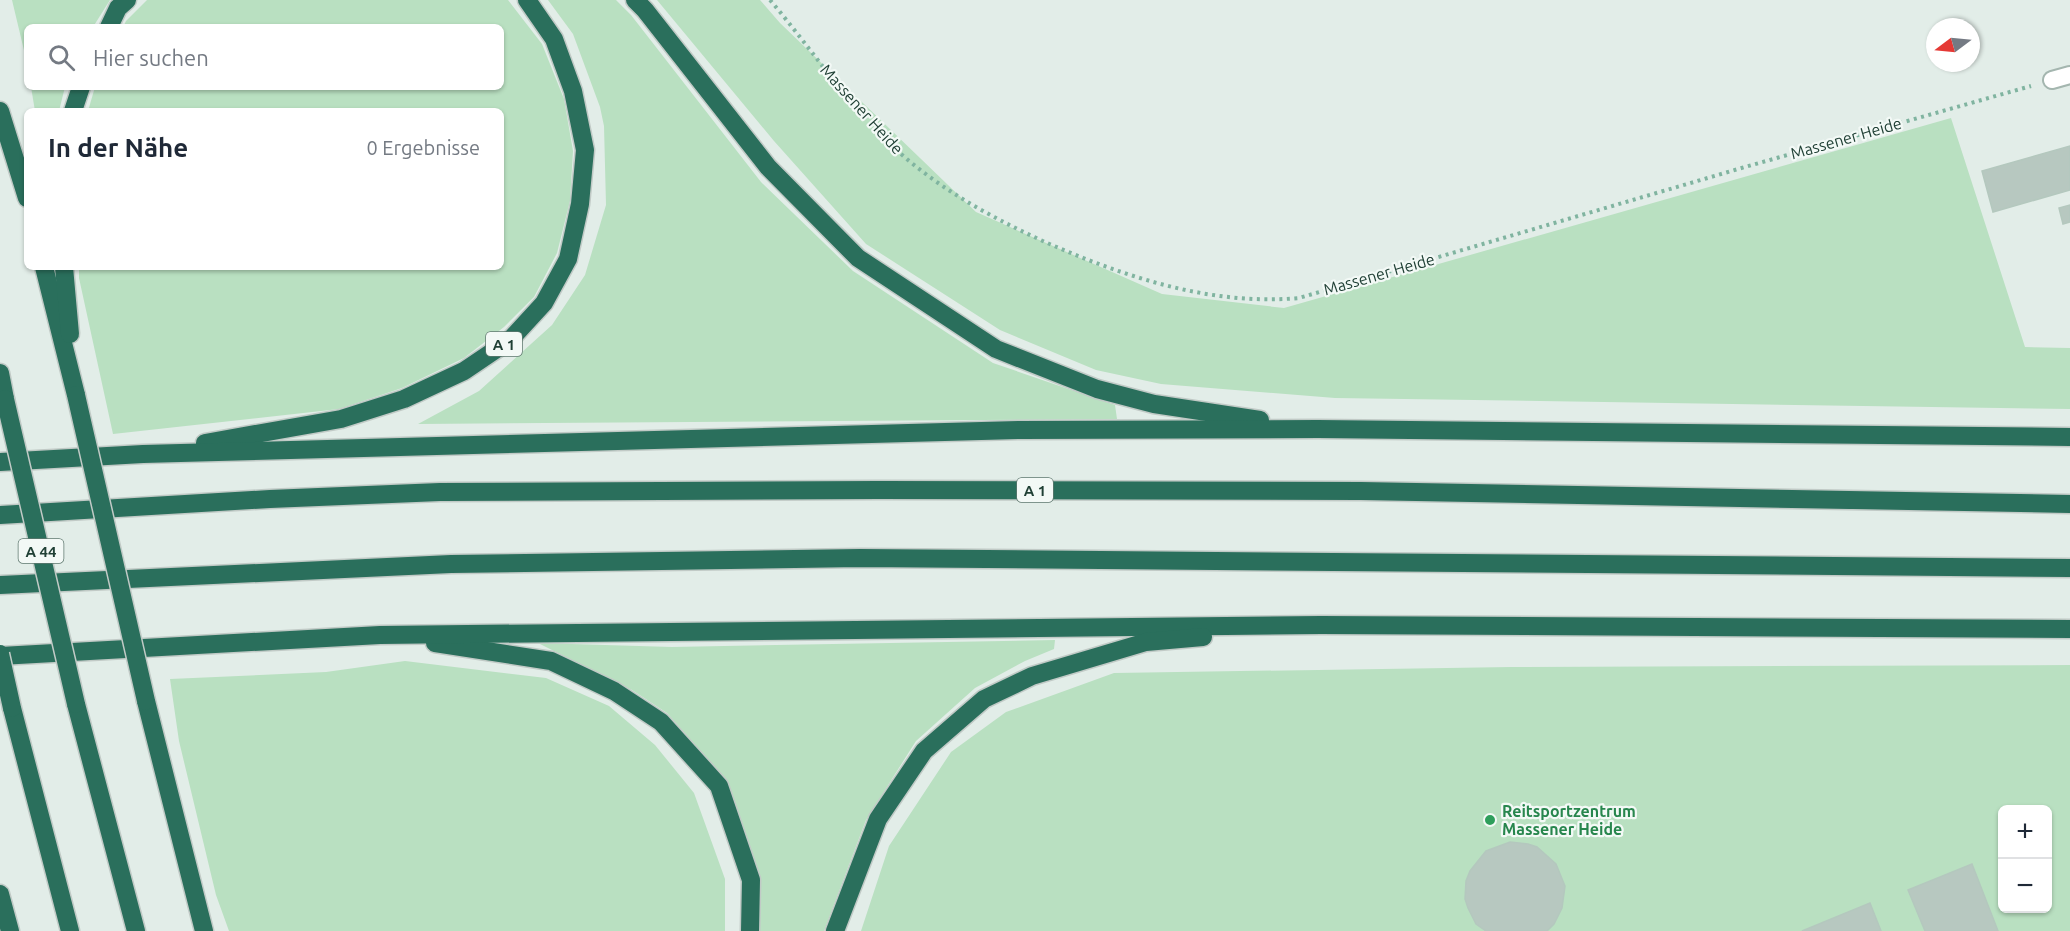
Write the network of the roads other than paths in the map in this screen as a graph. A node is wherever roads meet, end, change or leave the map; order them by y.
1 (127, 0) edge
2 (527, 0) edge
3 (635, 0) edge
4 (110, 24) edge
5 (2070, 75) edge
6 (2052, 80) road end
7 (80, 90) edge
8 (74, 108) edge
9 (0, 111) edge
10 (24, 188) edge
11 (45, 270) edge
12 (64, 270) edge
13 (0, 373) edge
14 (76, 395) junction
15 (1318, 429) junction
16 (2070, 437) edge
17 (143, 454) junction
18 (0, 462) edge
19 (2070, 504) edge
20 (0, 515) edge
21 (2070, 568) edge
22 (0, 585) edge
23 (1321, 625) junction
24 (2070, 629) edge
25 (380, 635) junction
26 (0, 655) edge
27 (189, 879) junction
28 (0, 894) edge
29 (10, 931) edge
30 (70, 931) edge
31 (136, 931) edge
32 (204, 931) edge
33 (210, 931) edge
34 (750, 931) edge
35 (835, 931) edge

1 - 4 highway
2 - 17 highway, A 1
3 - 15 highway
5 - 6 lane
7 - 8 highway
9 - 10 highway
11 - 14 highway
12 - 14 highway
13 - 31 highway, A 44, bridge
14 - 27 highway, bridge
15 - 16 highway
15 - 17 highway
17 - 18 highway
19 - 20 highway, A 1
21 - 22 highway
23 - 24 highway
23 - 25 highway
23 - 35 highway
25 - 26 highway
25 - 34 highway
26 - 30 highway, bridge
27 - 32 highway
27 - 33 highway
28 - 29 highway

